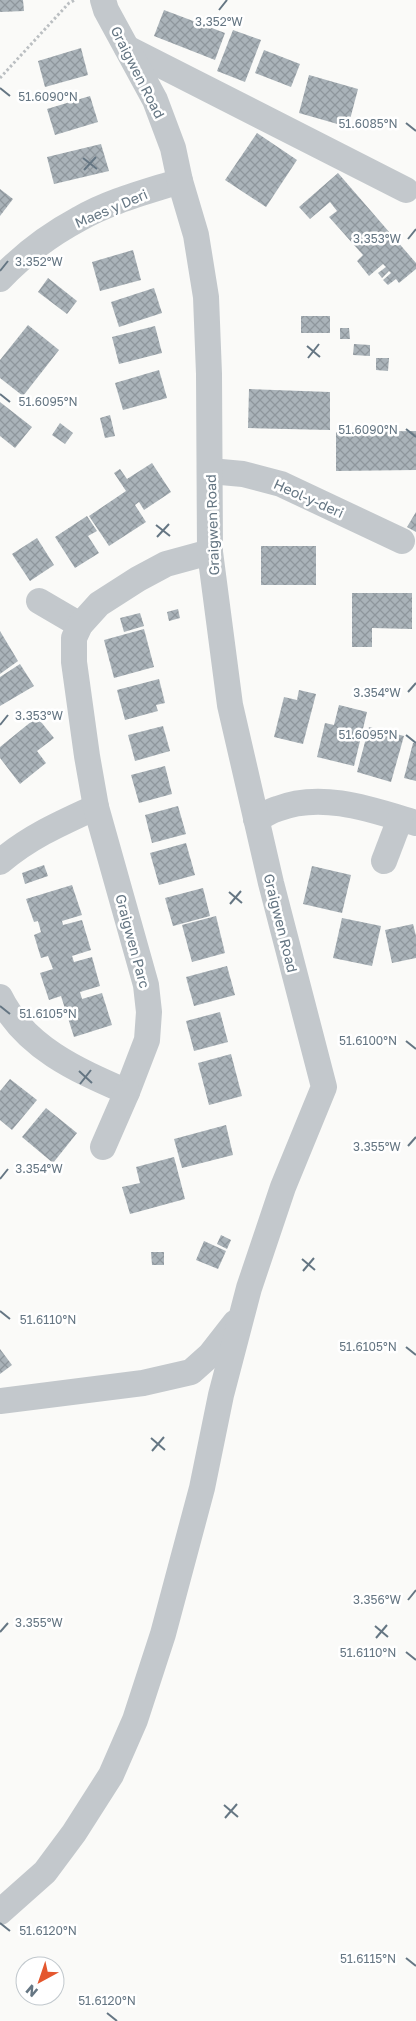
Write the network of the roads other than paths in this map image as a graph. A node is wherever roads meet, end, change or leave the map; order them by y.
1 (103, 0) edge
2 (127, 48) junction
3 (180, 182) junction
4 (406, 190) dead end
5 (0, 279) edge
6 (210, 471) junction
7 (402, 541) dead end
8 (210, 552) junction
9 (39, 601) dead end
10 (80, 624) junction
11 (96, 807) junction
12 (256, 819) junction
13 (408, 821) edge
14 (384, 861) dead end
15 (0, 862) edge
16 (0, 998) edge
17 (127, 1092) junction
18 (103, 1147) dead end
19 (240, 1317) junction
20 (191, 1372) junction
21 (221, 1395) junction
22 (0, 1400) edge
23 (0, 1912) edge

1 - 2 street, Graigwen Road
2 - 3 street, Graigwen Road
2 - 4 street
3 - 5 street, Maes y Deri
3 - 6 street, Graigwen Road
6 - 7 street, Heol-y-deri
6 - 8 street, Graigwen Road
8 - 10 street, Graigwen Parc
8 - 12 street, Graigwen Road
9 - 10 street
10 - 11 street, Graigwen Parc
11 - 15 street
11 - 17 street, Graigwen Parc
12 - 13 street
12 - 19 street, Graigwen Road
13 - 14 street
16 - 17 street
17 - 18 street, Graigwen Parc
19 - 20 street
19 - 21 street
20 - 21 street
20 - 22 street
21 - 23 street

